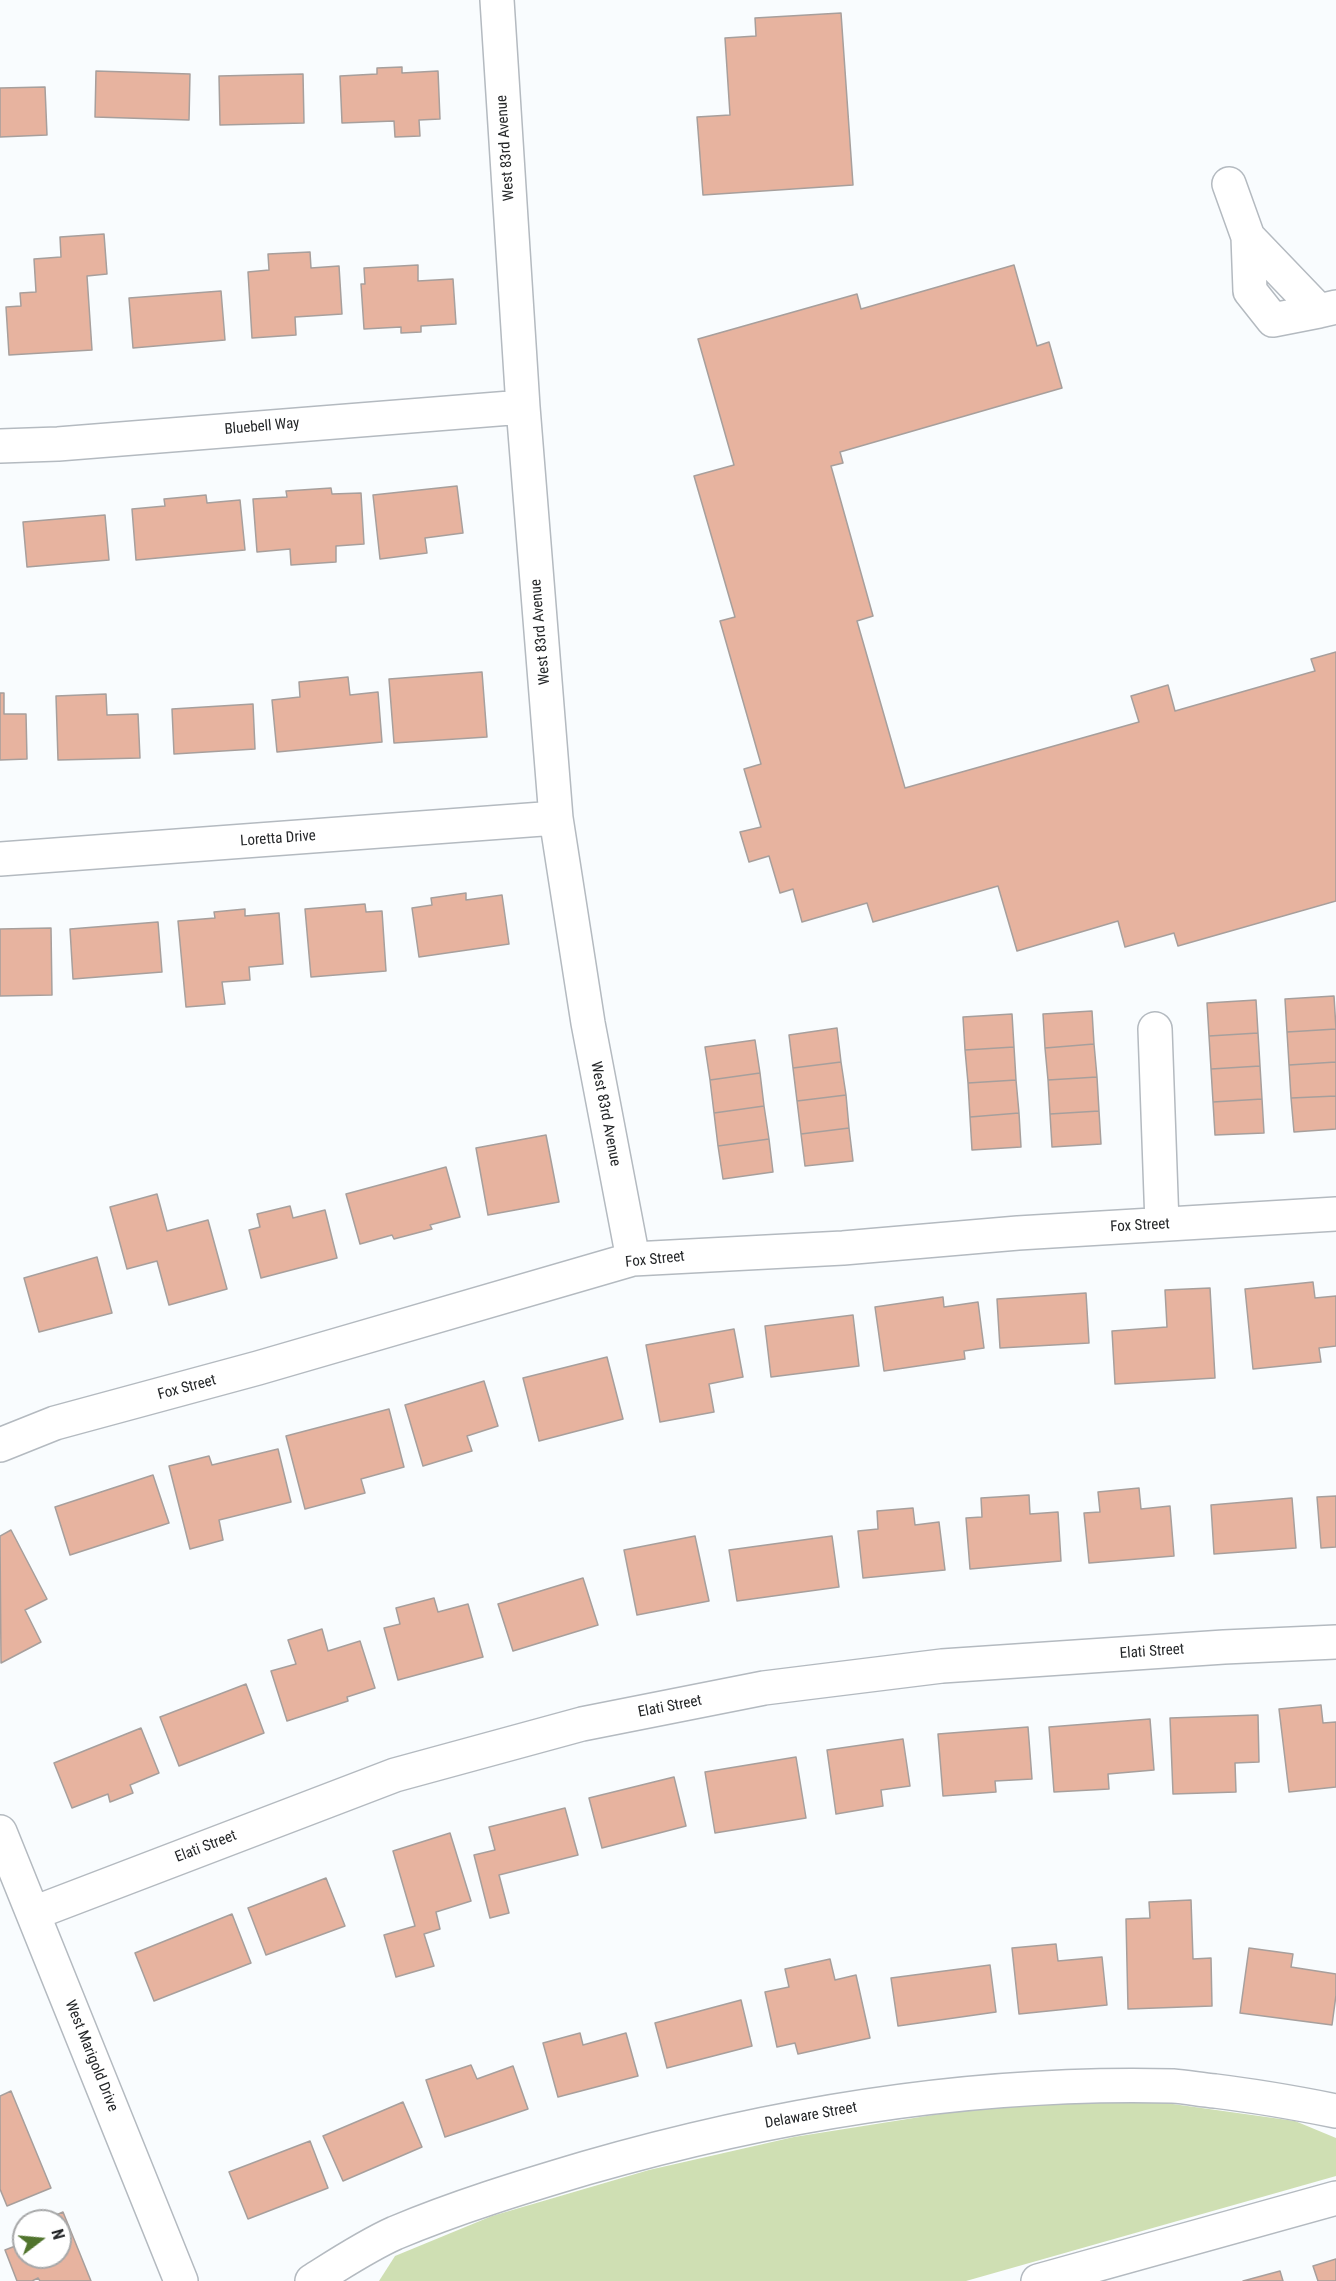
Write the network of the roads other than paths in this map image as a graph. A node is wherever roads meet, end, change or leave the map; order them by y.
1 (497, 0) edge
2 (1229, 184) dead end
3 (1328, 309) edge
4 (523, 407) junction
5 (0, 446) edge
6 (556, 818) junction
7 (0, 859) edge
8 (1155, 1029) dead end
9 (1336, 1214) edge
10 (1162, 1224) junction
11 (633, 1259) junction
12 (0, 1445) edge
13 (1336, 1642) edge
14 (0, 1832) edge
15 (34, 1913) junction
16 (1336, 2111) edge
17 (1336, 2198) edge
18 (181, 2281) edge
19 (312, 2281) edge
20 (1038, 2281) edge

1 - 4 street, West 83rd Avenue
2 - 3 street
4 - 5 street, Bluebell Way
4 - 6 street, West 83rd Avenue
6 - 7 street, Loretta Drive
6 - 11 street, West 83rd Avenue
8 - 10 street
9 - 10 street, Fox Street
10 - 11 street, Fox Street
11 - 12 street, Fox Street
13 - 15 street, Elati Street
14 - 15 street, West Marigold Drive
15 - 18 street, West Marigold Drive
16 - 19 street, Delaware Street
17 - 20 street

